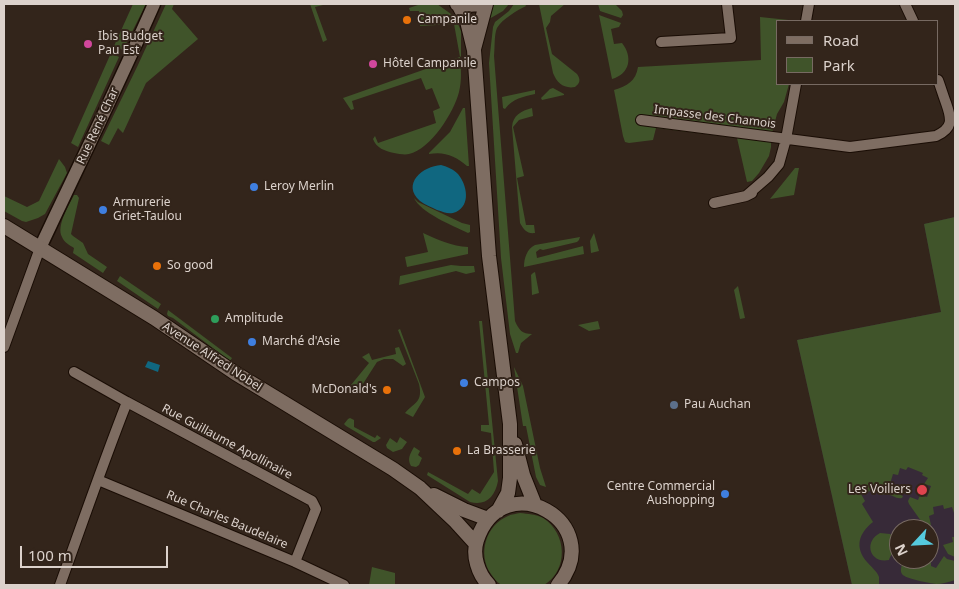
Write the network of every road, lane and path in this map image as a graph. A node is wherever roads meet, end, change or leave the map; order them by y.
1 (154, 4) edge
2 (458, 4) edge
3 (479, 4) edge
4 (486, 4) edge
5 (727, 4) edge
6 (809, 4) edge
7 (905, 4) edge
8 (806, 20) edge
9 (913, 20) edge
10 (661, 42) dead end
11 (474, 50) junction
12 (939, 83) edge
13 (796, 85) edge
14 (641, 120) dead end
15 (786, 139) junction
16 (714, 203) dead end
17 (4, 226) edge
18 (40, 248) junction
19 (4, 347) edge
20 (74, 372) dead end
21 (127, 402) junction
22 (510, 424) junction
23 (98, 480) junction
24 (420, 488) junction
25 (535, 505) junction
26 (493, 515) junction
27 (476, 544) junction
28 (295, 562) junction
29 (563, 582) edge
30 (60, 585) edge
31 (344, 585) edge
32 (489, 585) edge

1 - 18 street, Rue René Char
2 - 3 main road
2 - 11 main road
4 - 11 main road
5 - 10 street
6 - 8 street
7 - 9 street
11 - 22 main road
12 - 15 street, Impasse des Chamois
13 - 15 street
14 - 15 street, Impasse des Chamois
15 - 16 street
17 - 18 main road, Avenue Alfred Nobel
18 - 19 street
18 - 24 main road, Avenue Alfred Nobel
20 - 21 street, Rue Guillaume Apollinaire
21 - 23 street
21 - 28 street, Rue Guillaume Apollinaire
22 - 25 main road
22 - 26 main road
23 - 28 street, Rue Charles Baudelaire
23 - 30 street
24 - 26 main road, Avenue Alfred Nobel
24 - 27 main road, Avenue Alfred Nobel
25 - 26 main road
25 - 29 main road
26 - 27 main road
27 - 32 main road
28 - 31 street, Rue Charles Baudelaire

